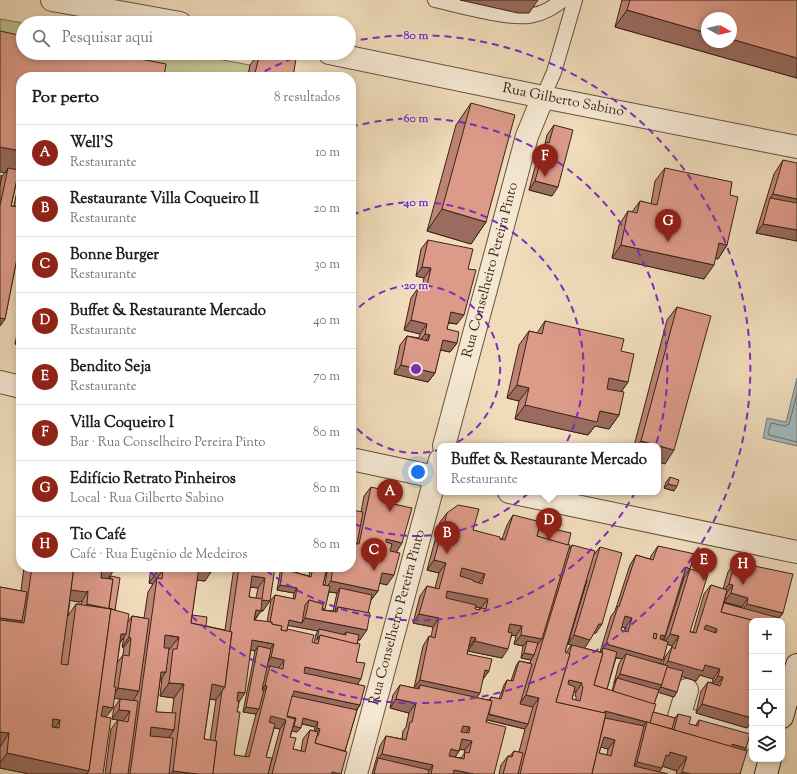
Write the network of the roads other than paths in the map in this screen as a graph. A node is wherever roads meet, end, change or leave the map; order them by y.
1 (52, 0) edge
2 (435, 0) edge
3 (563, 0) edge
4 (575, 0) edge
5 (141, 16) edge
6 (356, 59) edge
7 (543, 97) junction
8 (797, 147) edge
9 (0, 382) edge
10 (16, 386) edge
11 (445, 443) edge
12 (356, 460) edge
13 (437, 472) edge
14 (437, 479) edge
15 (523, 495) edge
16 (797, 552) edge
17 (797, 665) edge
18 (687, 690) dead end
19 (785, 707) edge
20 (749, 738) edge
21 (769, 762) edge
22 (356, 774) edge
23 (766, 774) edge

1 - 5 street
2 - 3 lane
4 - 7 lane
6 - 7 street, Rua Gilberto Sabino
7 - 8 street, Rua Gilberto Sabino
7 - 11 street, Rua Conselheiro Pereira Pinto
9 - 10 street
12 - 13 street
14 - 22 street, Rua Conselheiro Pereira Pinto
15 - 16 street
17 - 19 street
18 - 20 street
21 - 23 street

